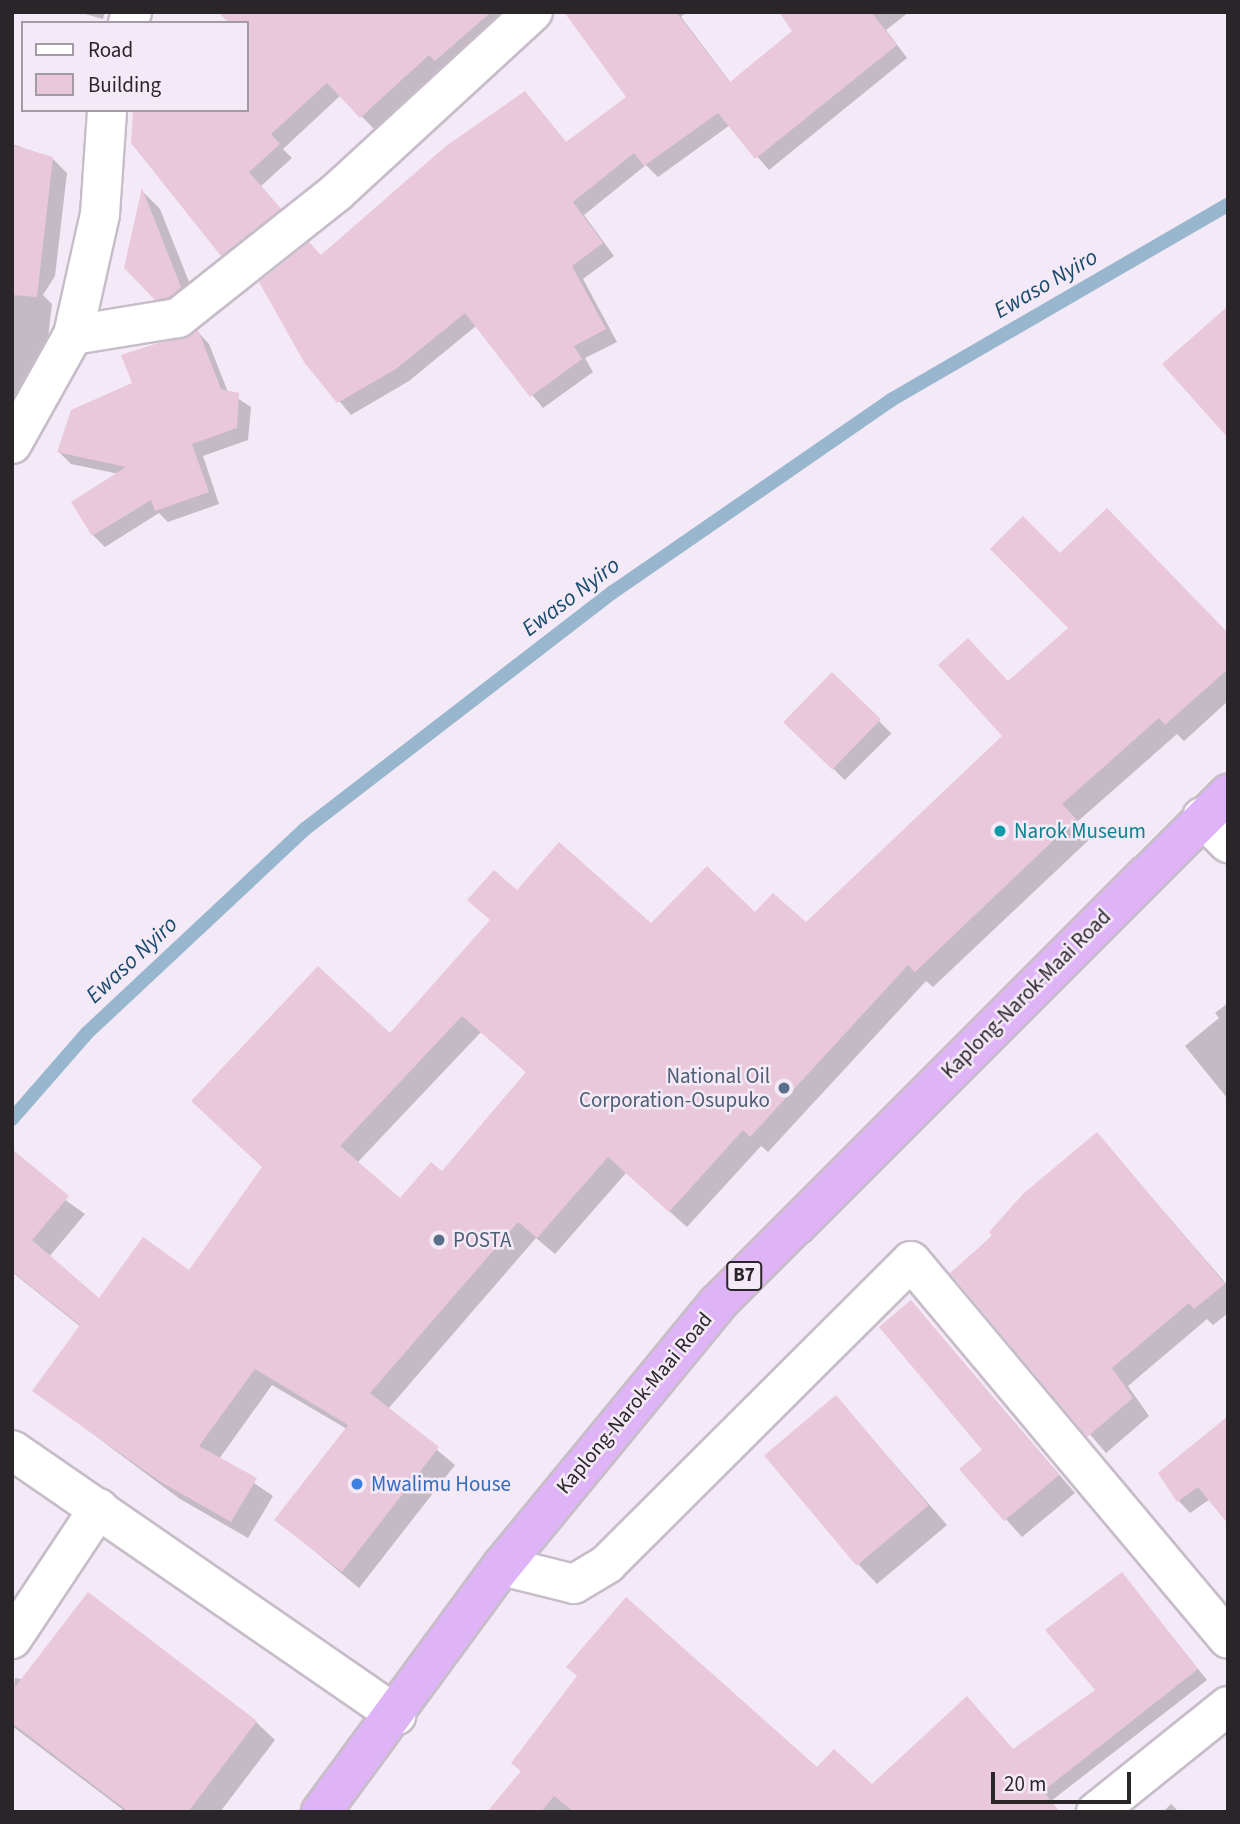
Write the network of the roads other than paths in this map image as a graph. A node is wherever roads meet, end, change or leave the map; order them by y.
1 (533, 12) edge
2 (107, 112) edge
3 (73, 335) junction
4 (12, 444) edge
5 (1219, 818) edge
6 (12, 1450) edge
7 (99, 1508) junction
8 (502, 1566) junction
9 (12, 1639) edge
10 (1228, 1639) edge
11 (1228, 1706) edge
12 (396, 1715) junction
13 (321, 1812) edge
14 (1096, 1812) edge

1 - 3 street
2 - 3 street
3 - 4 street
5 - 8 highway, Kaplong-Narok-Maai Road / B7
6 - 7 street
7 - 9 street
7 - 12 street
8 - 10 street
8 - 12 highway, Kaplong-Narok-Maai Road / B7
11 - 14 street
12 - 13 highway, Kaplong-Narok-Maai Road / B7

